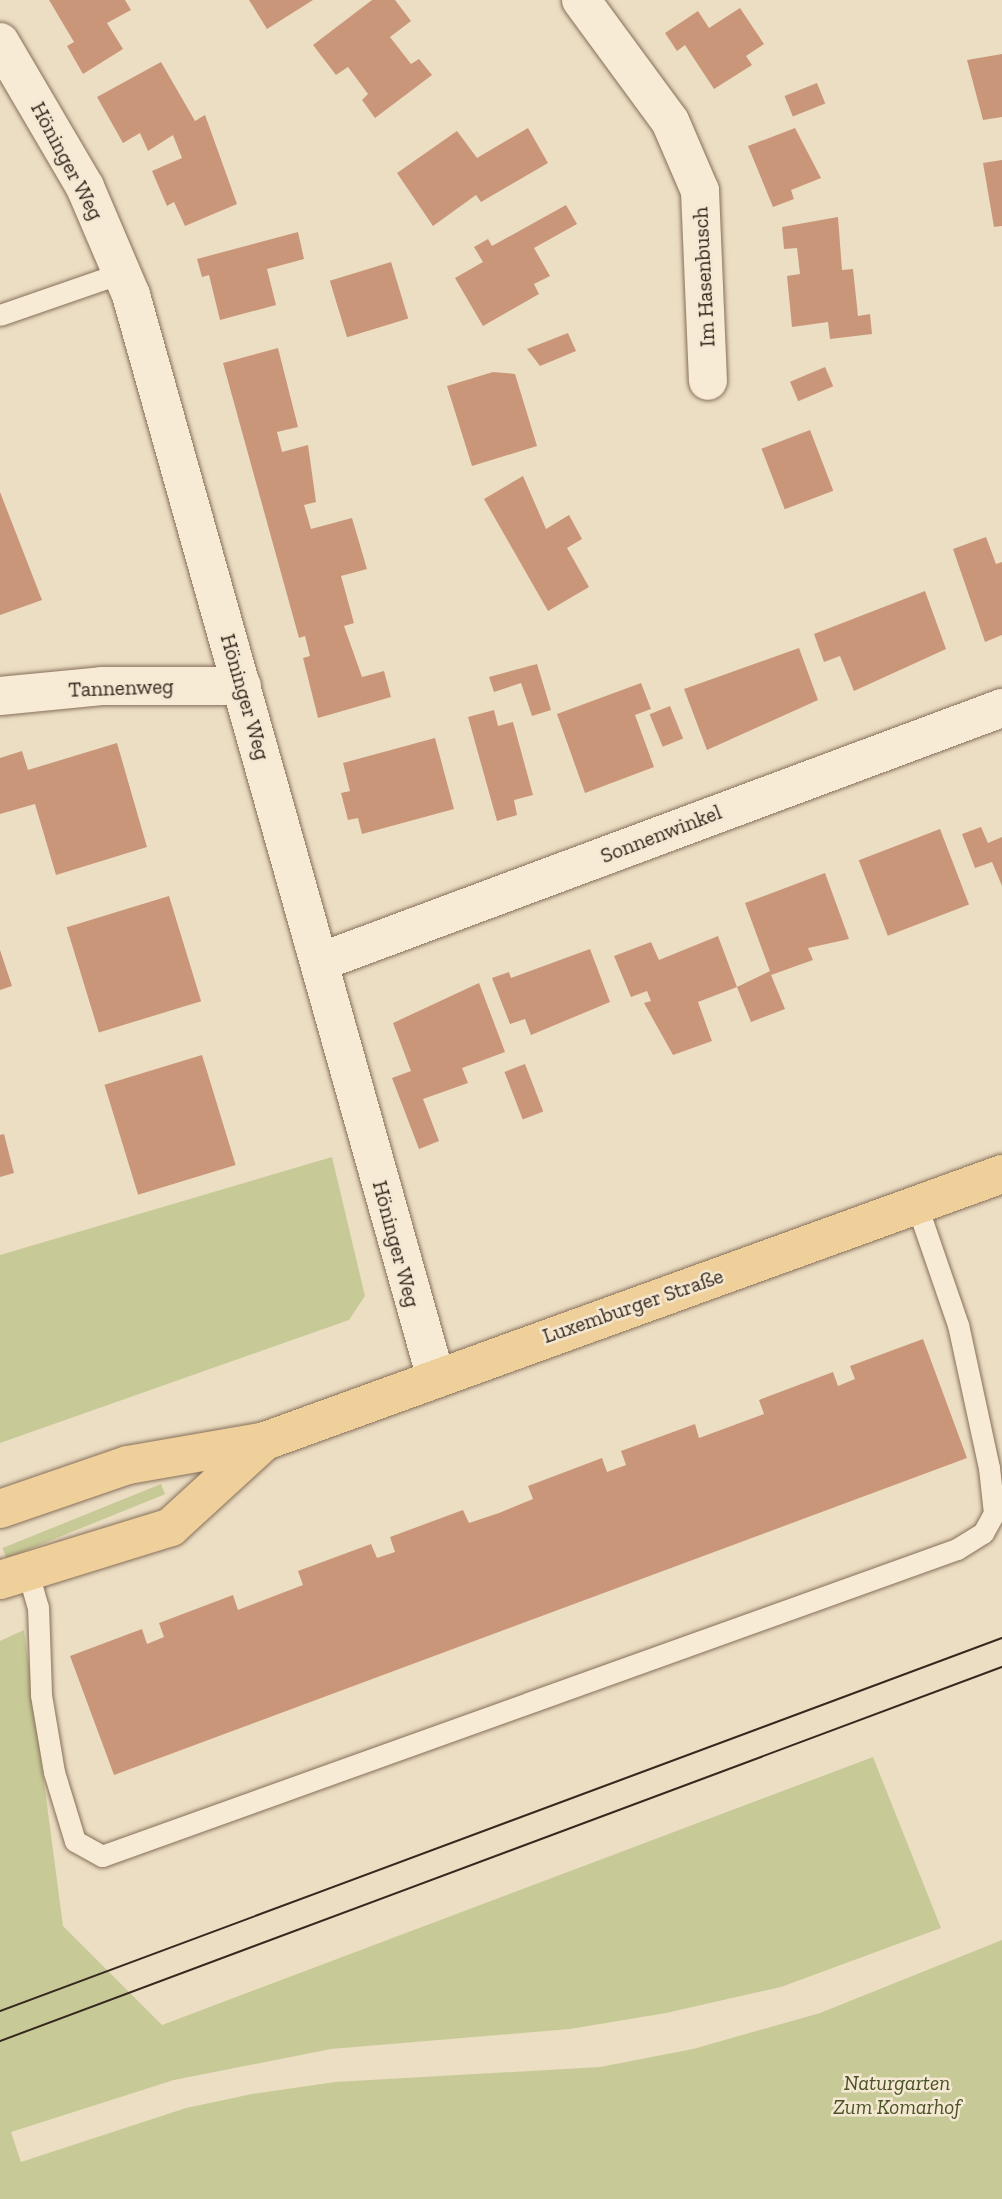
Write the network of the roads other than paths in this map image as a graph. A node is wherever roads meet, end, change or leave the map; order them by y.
1 (581, 0) edge
2 (0, 41) edge
3 (121, 272) junction
4 (0, 314) edge
5 (708, 381) dead end
6 (242, 685) junction
7 (0, 696) edge
8 (1002, 708) edge
9 (320, 962) junction
10 (1002, 1174) edge
11 (916, 1206) junction
12 (435, 1375) junction
13 (265, 1441) junction
14 (0, 1509) edge
15 (14, 1577) edge

1 - 5 street, Im Hasenbusch
2 - 3 street, Höninger Weg
3 - 4 lane
3 - 6 street, Höninger Weg
6 - 7 street, Tannenweg
6 - 9 street, Höninger Weg
8 - 9 street, Sonnenwinkel
9 - 12 street, Höninger Weg
10 - 11 main road, Luxemburger Straße
11 - 12 main road, Luxemburger Straße
11 - 15 lane
12 - 13 main road, Luxemburger Straße
13 - 14 main road, Luxemburger Straße
13 - 15 main road, Luxemburger Straße

